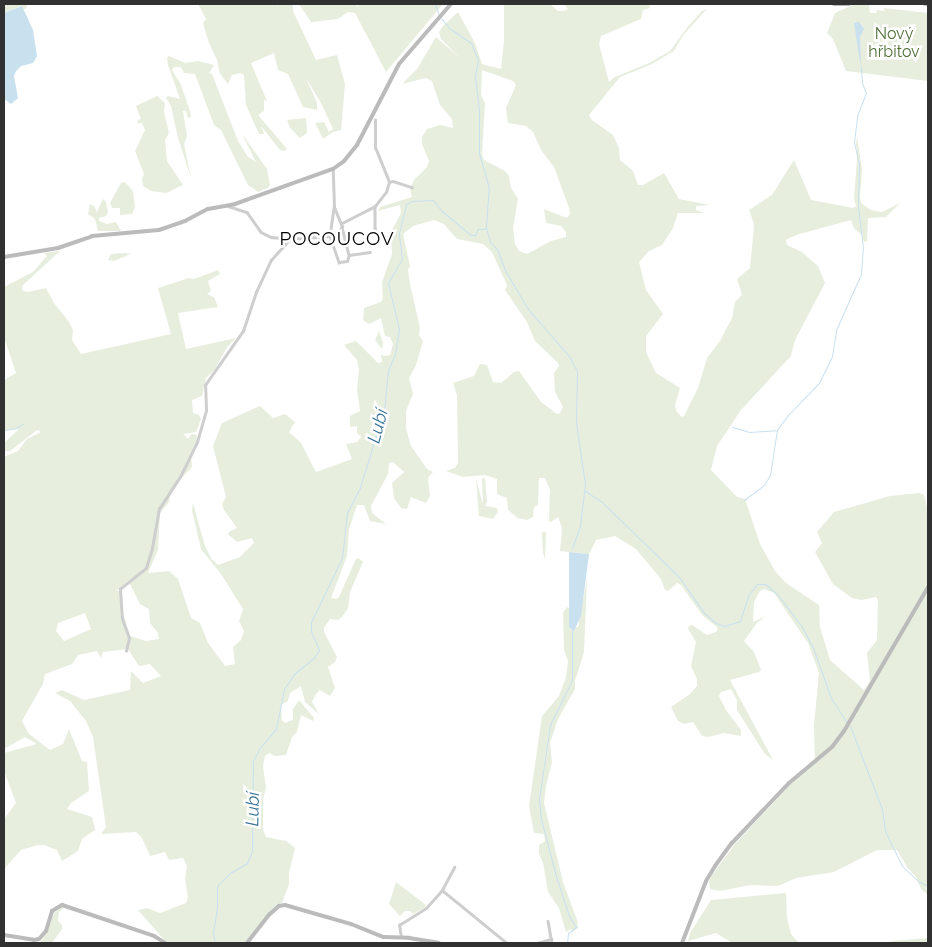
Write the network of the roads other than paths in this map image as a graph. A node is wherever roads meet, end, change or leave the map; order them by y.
1 (451, 4) edge
2 (834, 4) edge
3 (847, 4) edge
4 (376, 120) dead end
5 (333, 169) junction
6 (389, 182) junction
7 (412, 187) dead end
8 (228, 206) junction
9 (375, 206) junction
10 (334, 207) junction
11 (342, 223) junction
12 (342, 227) junction
13 (378, 235) dead end
14 (330, 236) junction
15 (290, 239) junction
16 (370, 252) dead end
17 (349, 255) junction
18 (4, 257) edge
19 (928, 587) edge
20 (126, 651) dead end
21 (454, 867) dead end
22 (442, 890) junction
23 (548, 921) dead end
24 (4, 935) edge
25 (401, 937) junction
26 (552, 941) edge
27 (165, 943) edge
28 (248, 943) edge
29 (439, 943) edge
30 (508, 943) edge
31 (537, 943) edge
32 (682, 943) edge

1 - 5 street
2 - 3 street
4 - 6 street
5 - 8 street
5 - 10 street
6 - 7 street
6 - 9 street
8 - 15 street
8 - 18 street
9 - 11 street
9 - 13 street
10 - 11 street
10 - 14 street
11 - 12 street
12 - 14 street
12 - 17 street
14 - 15 street
14 - 17 street
15 - 20 street
16 - 17 street
19 - 32 street
21 - 22 street
22 - 25 street
22 - 30 street
23 - 26 street
24 - 27 street
25 - 28 street
25 - 29 street
26 - 31 street

